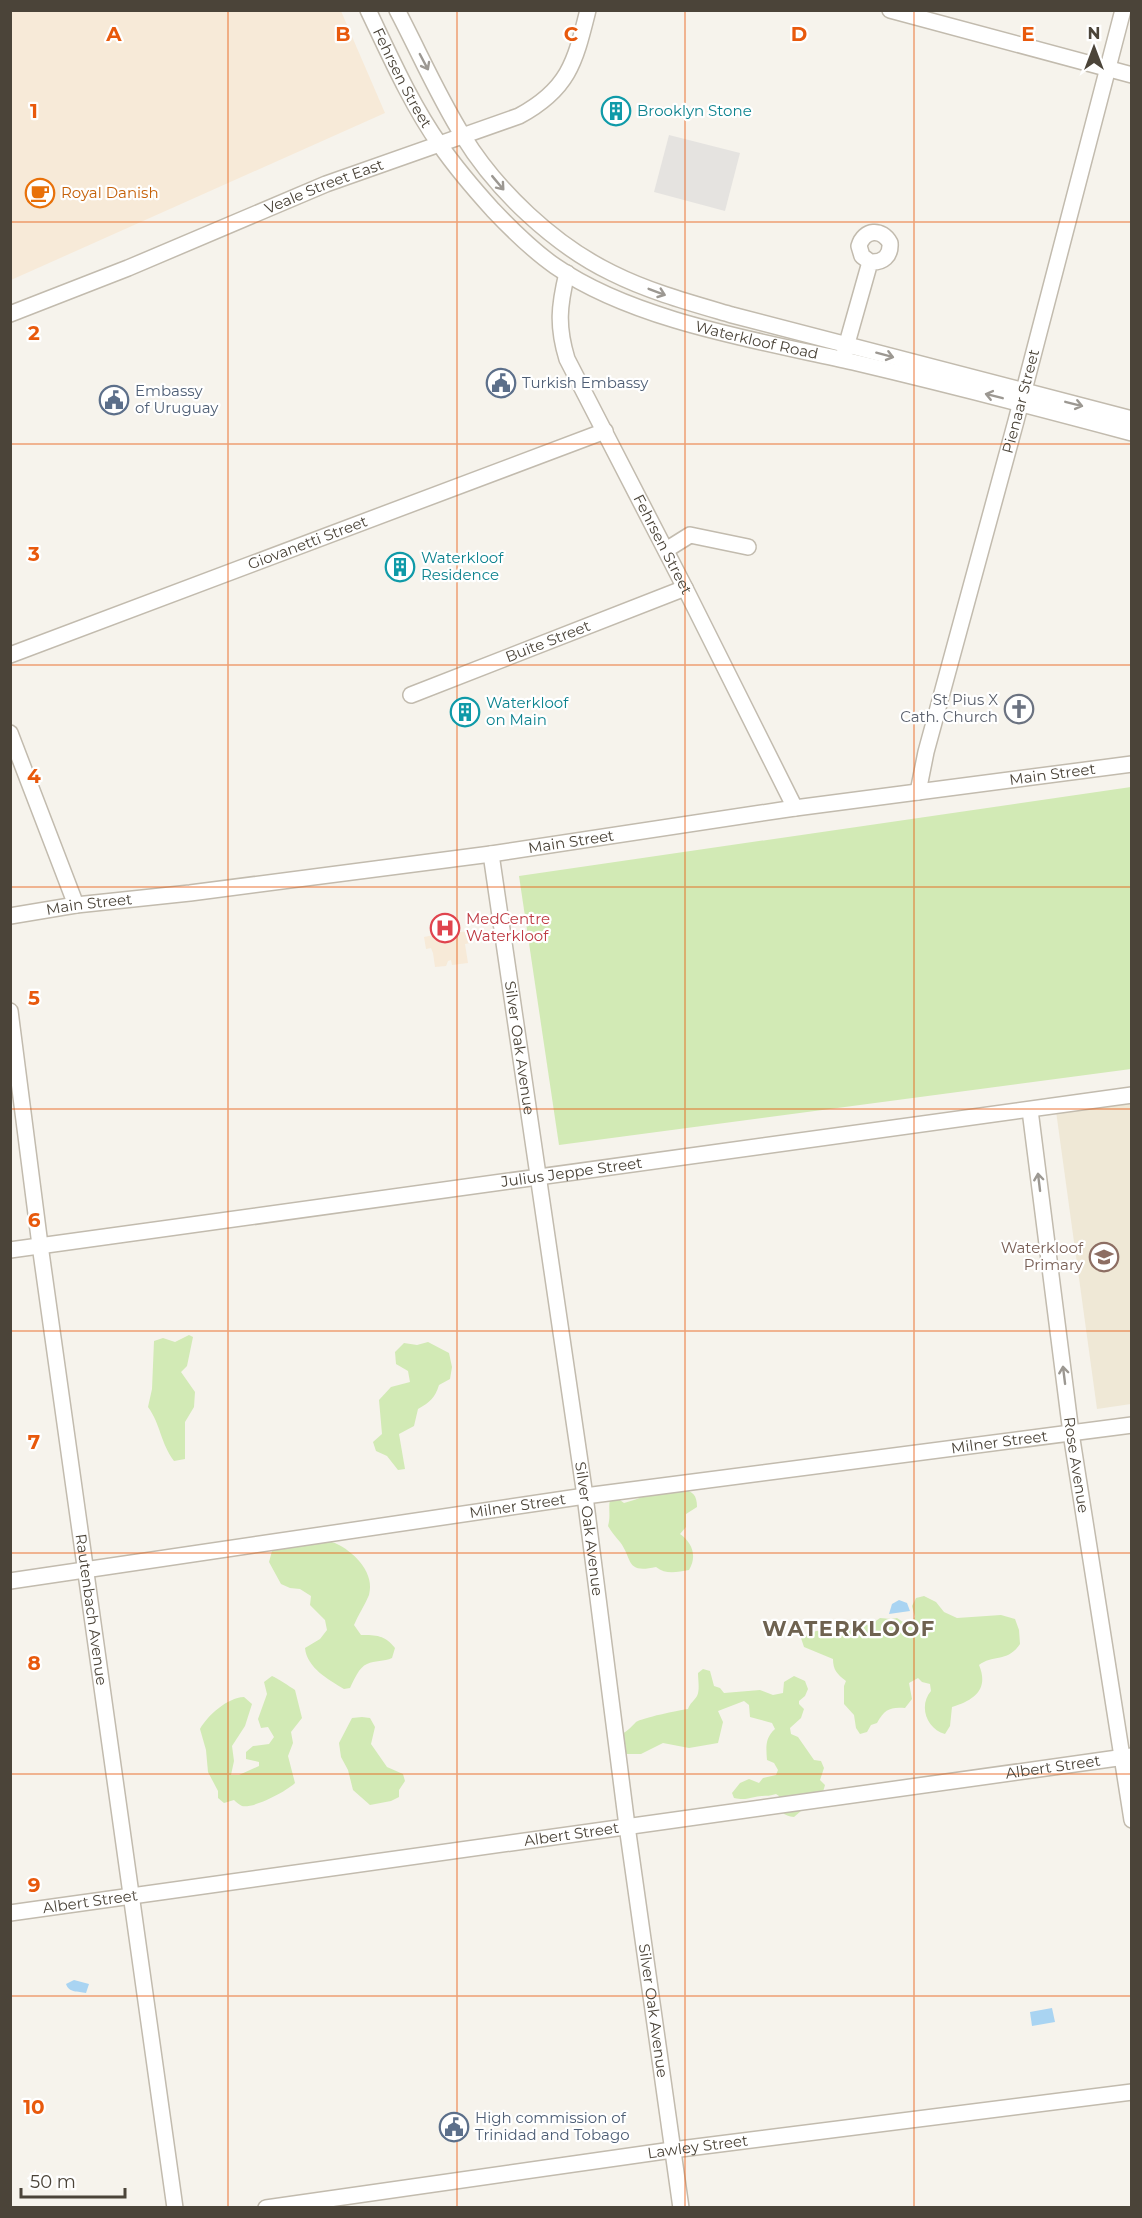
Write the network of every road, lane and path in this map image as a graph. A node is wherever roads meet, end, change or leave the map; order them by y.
1 (368, 10) edge
2 (397, 10) edge
3 (588, 10) edge
4 (890, 10) edge
5 (1123, 10) edge
6 (1107, 69) junction
7 (1131, 75) edge
8 (463, 136) junction
9 (439, 144) junction
10 (870, 262) dead end
11 (567, 273) junction
12 (10, 314) edge
13 (773, 326) junction
14 (767, 343) junction
15 (845, 353) junction
16 (1022, 397) junction
17 (1131, 419) edge
18 (605, 431) junction
19 (1131, 433) edge
20 (748, 547) dead end
21 (666, 550) junction
22 (685, 588) junction
23 (10, 655) edge
24 (411, 695) dead end
25 (10, 733) edge
26 (1131, 764) edge
27 (918, 792) junction
28 (795, 808) junction
29 (490, 854) junction
30 (76, 905) junction
31 (10, 916) edge
32 (10, 1011) edge
33 (1131, 1095) edge
34 (1030, 1110) junction
35 (537, 1177) junction
36 (40, 1245) junction
37 (10, 1250) edge
38 (1131, 1425) edge
39 (1071, 1434) junction
40 (585, 1497) junction
41 (85, 1571) junction
42 (10, 1581) edge
43 (1126, 1756) edge
44 (1131, 1820) edge
45 (627, 1826) junction
46 (132, 1896) junction
47 (10, 1913) edge
48 (1131, 2092) edge
49 (672, 2150) junction
50 (175, 2208) edge
51 (266, 2208) edge
52 (681, 2208) edge

1 - 9 street, Fehrsen Street
2 -> 8 street, Fehrsen Street
3 - 8 street, Veale Street East
4 - 6 street
5 - 6 street, Pienaar Street
6 - 7 street
6 - 16 street, Pienaar Street
8 - 9 street, Veale Street East
8 -> 13 street, Waterkloof Road
9 - 11 street, Waterkloof Road
9 - 12 street, Veale Street East
10 - 15 street
11 - 14 street, Waterkloof Road
11 - 18 street, Fehrsen Street
13 - 14 street
13 - 15 street, Waterkloof Road
14 - 15 street, Waterkloof Road
15 - 16 street, Waterkloof Road
16 -> 17 street, Waterkloof Road
16 - 19 street, Waterkloof Road
16 - 27 street, Pienaar Street
18 - 21 street, Fehrsen Street
18 - 23 street, Giovanetti Street
20 - 21 street
21 - 22 street, Fehrsen Street
22 - 24 street, Buite Street
22 - 28 street, Fehrsen Street
25 - 30 street
26 - 27 street, Main Street
27 - 28 street, Main Street
28 - 29 street, Main Street
29 - 30 street, Main Street
29 - 35 street, Silver Oak Avenue
30 - 31 street, Main Street
32 - 36 street, Rautenbach Avenue
33 - 34 street, Julius Jeppe Street
34 - 35 street, Julius Jeppe Street
39 -> 34 street, Rose Avenue
35 - 36 street, Julius Jeppe Street
35 - 40 street, Silver Oak Avenue
36 - 37 street, Julius Jeppe Street
36 - 41 street, Rautenbach Avenue
38 - 39 street, Milner Street
39 - 40 street, Milner Street
39 - 43 street, Rose Avenue
40 - 41 street, Milner Street
40 - 45 street, Silver Oak Avenue
41 - 42 street, Milner Street
41 - 46 street, Rautenbach Avenue
43 - 44 street, Rose Avenue
43 - 45 street, Albert Street
45 - 46 street, Albert Street
45 - 49 street, Silver Oak Avenue
46 - 47 street, Albert Street
46 - 50 street, Rautenbach Avenue
48 - 49 street, Lawley Street
49 - 51 street, Lawley Street
49 - 52 street, Silver Oak Avenue

